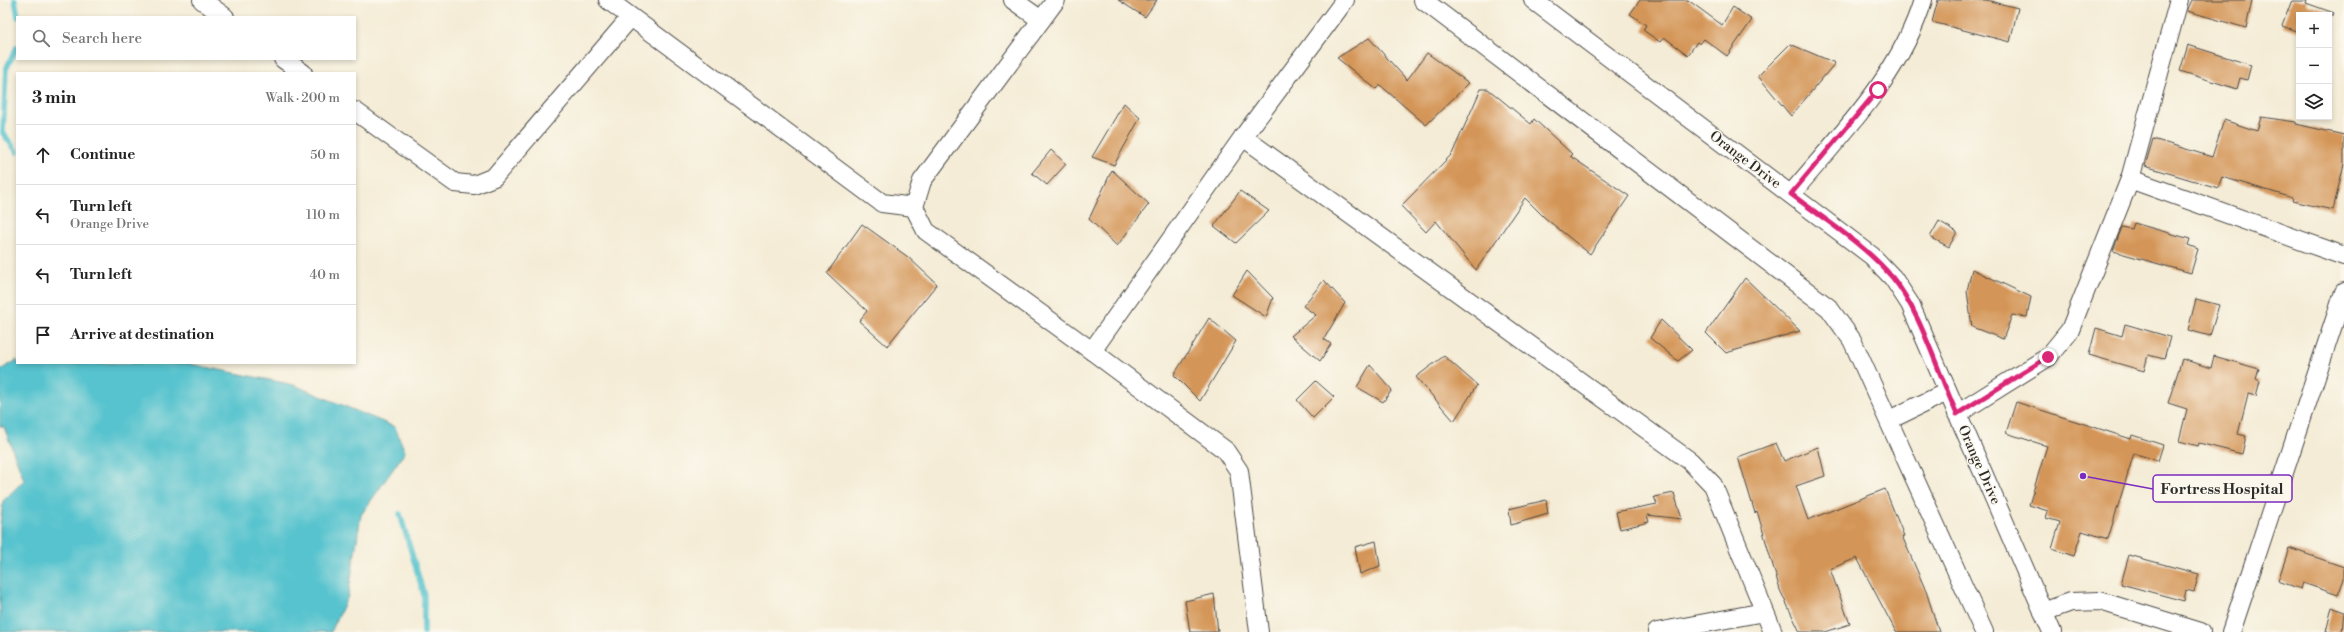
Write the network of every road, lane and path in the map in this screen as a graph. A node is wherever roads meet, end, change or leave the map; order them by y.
1 (202, 0) edge
2 (608, 0) edge
3 (1013, 0) edge
4 (1056, 0) edge
5 (1345, 0) edge
6 (1423, 0) edge
7 (1533, 0) edge
8 (1923, 0) edge
9 (2179, 0) edge
10 (224, 16) edge
11 (630, 18) junction
12 (1041, 20) junction
13 (285, 60) edge
14 (302, 72) edge
15 (356, 112) edge
16 (1243, 137) junction
17 (2130, 179) junction
18 (1791, 194) junction
19 (914, 208) junction
20 (2344, 256) edge
21 (2344, 292) edge
22 (1092, 351) junction
23 (1947, 392) junction
24 (1957, 414) junction
25 (1890, 420) junction
26 (1764, 612) junction
27 (2043, 612) junction
28 (1259, 632) edge
29 (1657, 632) edge
30 (1773, 632) edge
31 (1984, 632) edge
32 (2052, 632) edge
33 (2201, 632) edge
34 (2231, 632) edge

1 - 10 street
2 - 11 street
3 - 12 street
4 - 12 street
5 - 16 street
6 - 25 street
7 - 18 street, Orange Drive
8 - 18 street
9 - 17 street
11 - 15 street
11 - 19 street
12 - 19 street
13 - 14 street
16 - 22 street
16 - 26 street
17 - 20 street
17 - 24 street
18 - 23 street, Orange Drive
19 - 22 street
21 - 34 street
22 - 28 street
23 - 24 street, Orange Drive
23 - 25 street
24 - 27 street, Orange Drive
25 - 31 street
26 - 29 street
26 - 30 street
27 - 32 street, Orange Drive
27 - 33 street

